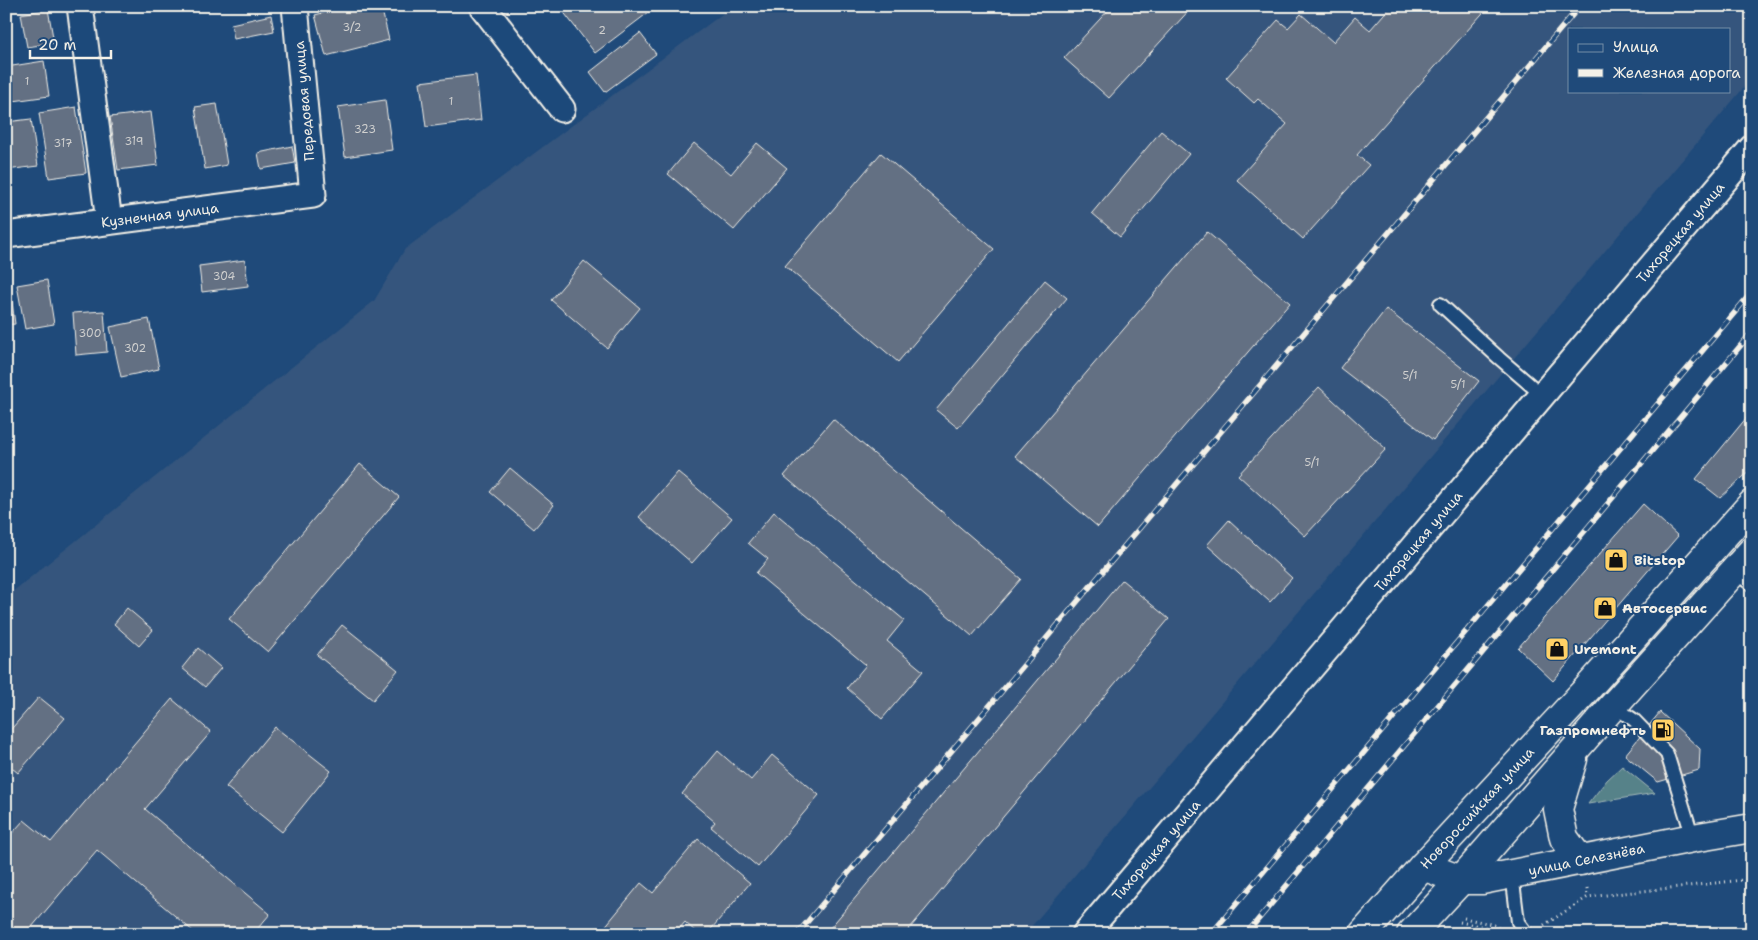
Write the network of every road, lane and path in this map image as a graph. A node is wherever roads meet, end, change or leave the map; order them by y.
1 (80, 6) edge
2 (295, 6) edge
3 (482, 6) edge
4 (562, 109) dead end
5 (1752, 148) edge
6 (313, 195) joint
7 (109, 221) junction
8 (6, 235) edge
9 (1440, 304) dead end
10 (1542, 395) junction
11 (1752, 504) edge
12 (1746, 569) edge
13 (1613, 706) junction
14 (1576, 748) junction
15 (1752, 828) edge
16 (1694, 838) junction
17 (1581, 861) junction
18 (1423, 866) junction
19 (1512, 874) junction
20 (1752, 879) edge
21 (1461, 880) junction
22 (1458, 916) dead end
23 (1453, 928) dead end
24 (1532, 931) edge
25 (1085, 934) edge
26 (1363, 934) edge
27 (1411, 934) edge
28 (1498, 934) edge
29 (1504, 934) edge

1 - 7 street
2 - 6 street, Передовая улица
3 - 4 street
5 - 10 street, Тихорецкая улица
6 - 7 street, Кузнечная улица
7 - 8 street, Кузнечная улица
9 - 10 lane
10 - 25 street, Тихорецкая улица
11 - 18 main road, Новороссийская улица
12 - 13 main road
13 - 14 main road
13 - 16 lane
14 - 17 main road
14 - 21 main road
15 - 16 main road, улица Селезнёва
16 - 17 main road, улица Селезнёва
17 - 19 main road, улица Селезнёва
18 - 21 main road, улица Селезнёва
18 - 26 main road, Новороссийская улица
19 - 21 main road, улица Селезнёва
19 - 24 lane
20 - 24 path
21 - 27 main road
22 - 29 path
23 - 28 path

